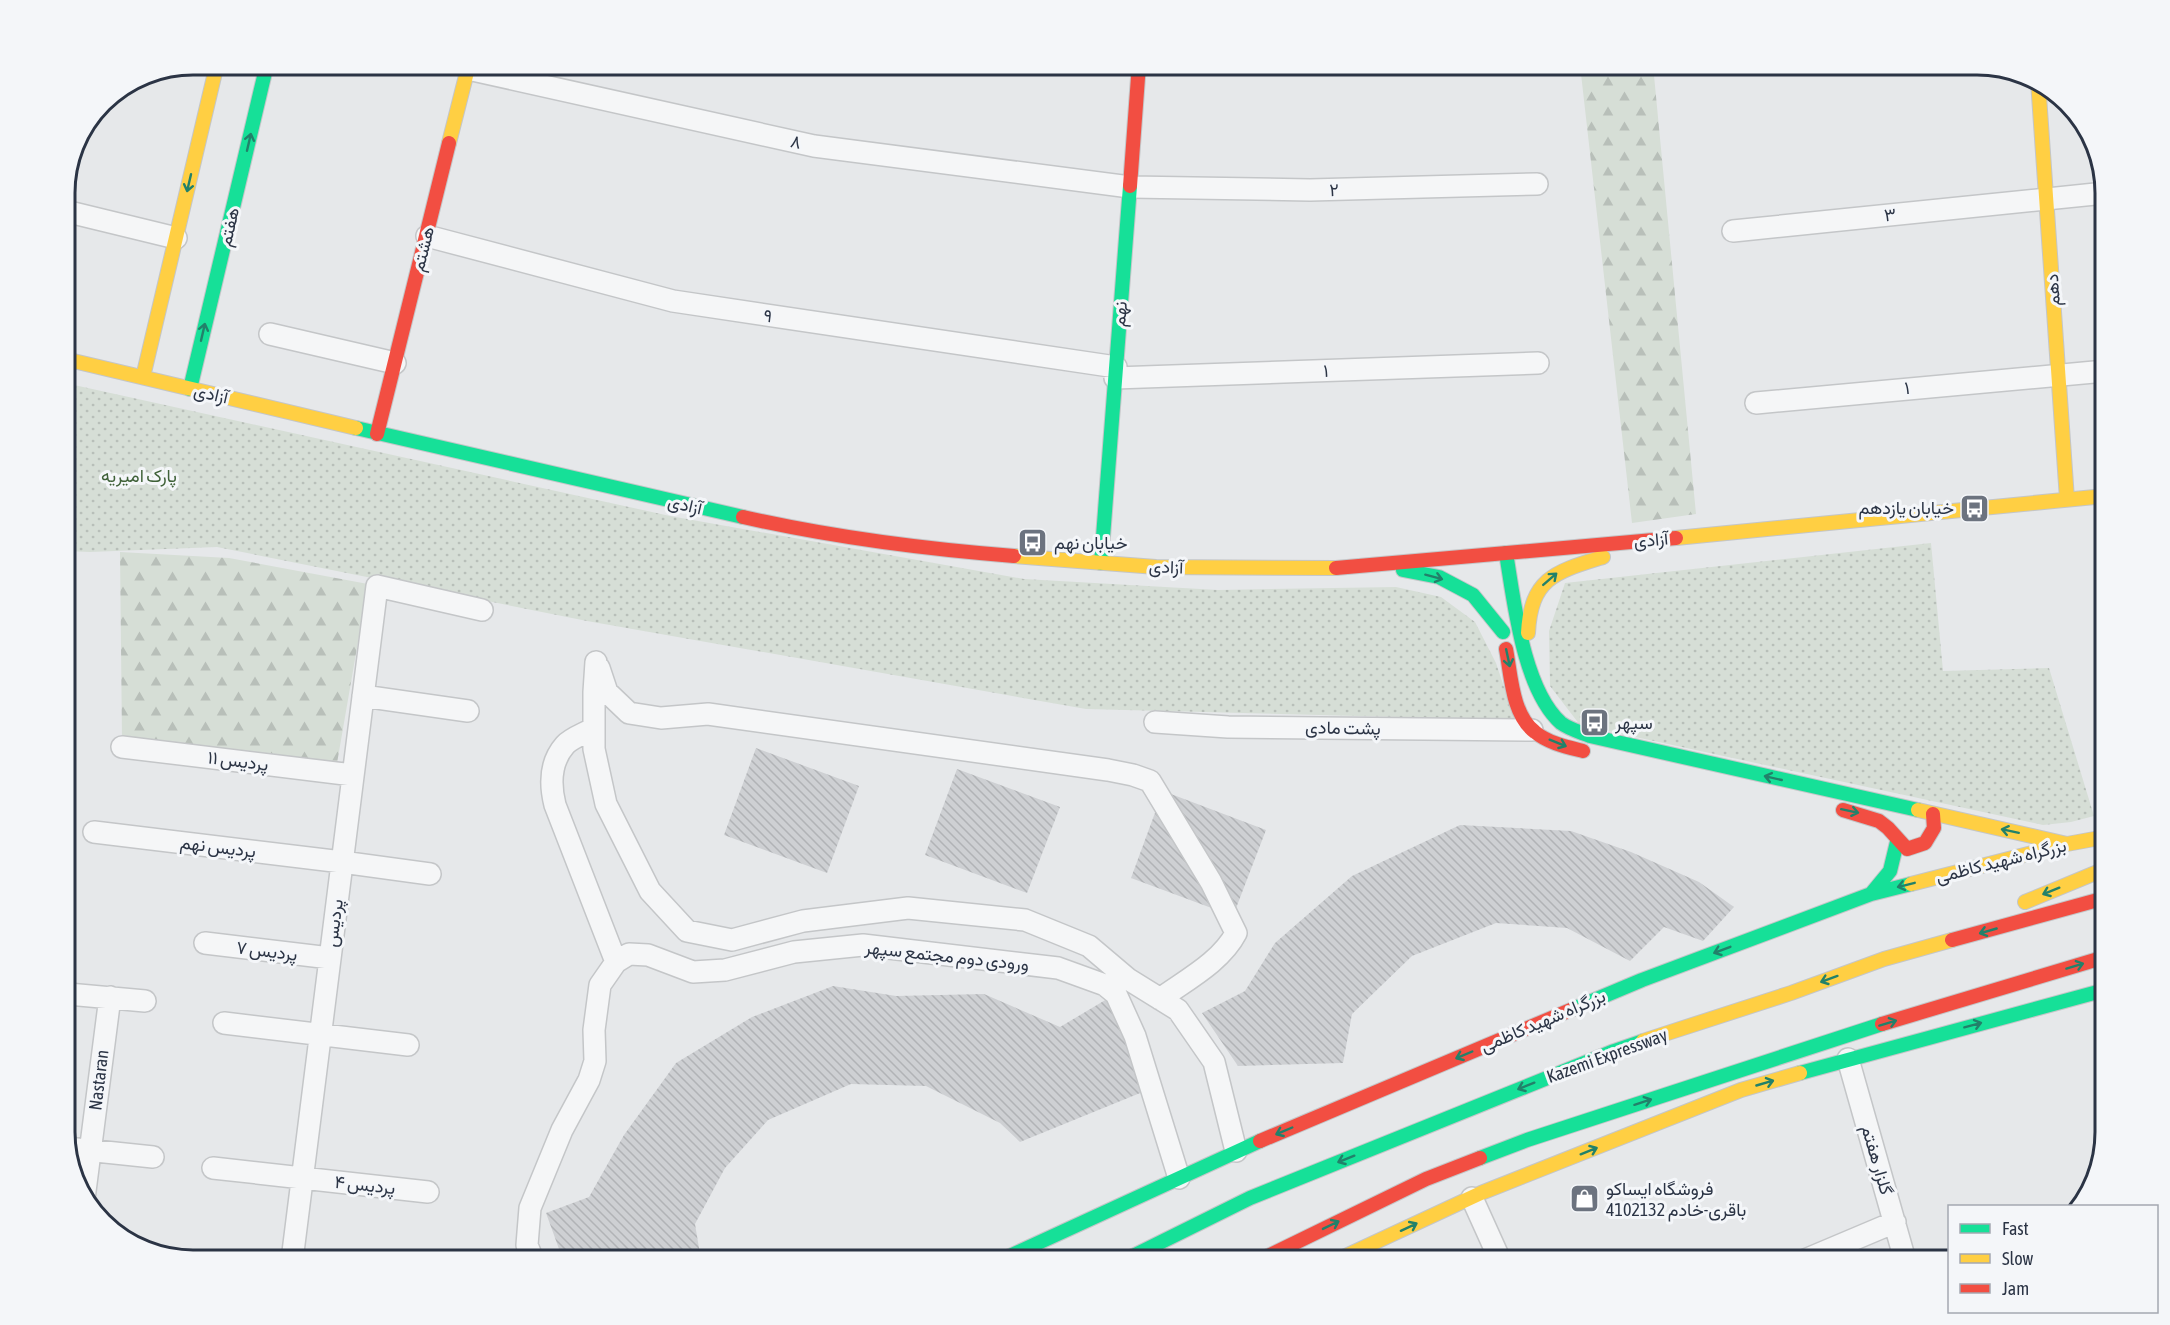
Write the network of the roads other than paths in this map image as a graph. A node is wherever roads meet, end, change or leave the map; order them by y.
1 (212, 75) edge
2 (264, 75) edge
3 (466, 75) edge
4 (503, 75) edge
5 (1138, 75) edge
6 (2039, 93) edge
7 (1538, 184) dead end
8 (1130, 187) junction
9 (2095, 194) edge
10 (2046, 198) junction
11 (75, 213) edge
12 (1733, 231) dead end
13 (427, 236) junction
14 (176, 238) junction
15 (270, 334) dead end
16 (75, 361) edge
17 (395, 363) junction
18 (1538, 363) dead end
19 (2095, 371) edge
20 (1115, 373) junction
21 (2058, 374) junction
22 (143, 377) junction
23 (190, 389) junction
24 (1756, 403) dead end
25 (377, 434) junction
26 (2095, 497) edge
27 (2067, 499) junction
28 (1664, 539) junction
29 (1506, 553) junction
30 (1101, 563) junction
31 (1334, 568) junction
32 (1496, 599) dead end
33 (482, 610) dead end
34 (1503, 633) junction
35 (1531, 672) junction
36 (363, 696) junction
37 (468, 711) dead end
38 (1555, 718) junction
39 (1155, 722) dead end
40 (594, 728) junction
41 (1532, 730) junction
42 (122, 747) dead end
43 (1591, 754) dead end
44 (353, 775) junction
45 (1829, 806) dead end
46 (1933, 814) junction
47 (94, 832) dead end
48 (2095, 839) edge
49 (1897, 842) junction
50 (2067, 843) junction
51 (342, 862) junction
52 (2095, 873) edge
53 (430, 874) dead end
54 (1871, 894) junction
55 (2095, 901) edge
56 (2017, 905) dead end
57 (1995, 914) dead end
58 (205, 944) dead end
59 (330, 958) junction
60 (1884, 959) junction
61 (2095, 960) edge
62 (616, 962) junction
63 (2095, 993) edge
64 (75, 994) edge
65 (110, 997) junction
66 (1160, 999) junction
67 (145, 1000) dead end
68 (224, 1023) dead end
69 (320, 1036) junction
70 (408, 1045) dead end
71 (1848, 1059) junction
72 (1710, 1103) junction
73 (1527, 1140) junction
74 (76, 1149) edge
75 (90, 1151) junction
76 (1236, 1151) junction
77 (153, 1157) dead end
78 (213, 1168) dead end
79 (302, 1178) junction
80 (1179, 1178) junction
81 (86, 1182) edge
82 (428, 1192) dead end
83 (1472, 1198) junction
84 (1895, 1222) junction
85 (293, 1250) edge
86 (529, 1250) edge
87 (1023, 1250) edge
88 (1145, 1250) edge
89 (1280, 1250) edge
90 (1359, 1250) edge
91 (1495, 1250) edge
92 (1829, 1250) edge
93 (1902, 1250) edge

1 -> 14 main road
23 -> 2 main road, هفتم
3 - 13 main road, هشتم
4 - 8 street, ۸
5 - 8 main road, نهم
6 - 10 main road, دهم
7 - 8 street, ۲
8 - 20 main road, نهم
9 - 10 street, ۳
10 - 12 street, ۳
10 - 21 main road, دهم
11 - 14 street
13 - 17 main road, هشتم
13 - 20 street, ۹
14 - 22 main road
15 - 17 street
16 - 22 main road, آزادی
17 - 25 main road, هشتم
18 - 20 street, ۱
19 - 21 street
20 - 30 main road, نهم
21 - 24 street, ۱
21 - 27 main road, دهم
22 - 23 main road, آزادی
23 - 25 main road, آزادی
25 - 30 main road, آزادی
26 - 27 main road, آزادی
27 - 28 main road, آزادی
28 - 29 main road, آزادی
35 -> 28 main road
29 - 31 main road, آزادی
29 - 35 main road
30 - 31 main road, آزادی
31 -> 34 main road
32 - 34 main road
33 - 36 street, پردیس
34 -> 41 main road
35 - 38 main road
36 - 37 street
36 - 44 street, پردیس
38 - 41 main road
46 -> 38 main road
39 - 41 street, پشت مادی
40 - 62 street
40 - 66 street
40 - 66 street
41 -> 43 main road
42 - 44 street, پردیس ۱۱
44 - 51 street, پردیس
45 -> 49 main road
46 - 49 main road
50 -> 46 main road
47 - 51 street, پردیس نهم
48 - 50 main road, بزرگراه شهید کاظمی
49 - 54 main road
50 -> 54 main road, بزرگراه شهید کاظمی
51 - 53 street, پردیس نهم
51 - 59 street, پردیس
52 -> 56 main road
54 -> 76 main road, بزرگراه شهید کاظمی
55 -> 60 main road, Kazemi Expressway
57 - 60 main road
58 - 59 street, پردیس ۷
59 - 69 street, پردیس
60 -> 88 main road, Kazemi Expressway
73 -> 61 main road
62 - 80 street, ورودی دوم مجتمع سپهر
62 - 86 street
71 -> 63 main road
64 - 65 street
65 - 67 street
65 - 75 street, Nastaran
66 - 76 street
68 - 69 street
69 - 70 street
69 - 79 street, پردیس
72 -> 71 main road
71 - 84 street, گلزار هفتم
72 - 73 main road
83 -> 72 main road
89 -> 73 main road
74 - 75 street
75 - 77 street
75 - 81 street, Nastaran
76 - 80 main road, بزرگراه شهید کاظمی
78 - 79 street, پردیس ۴
79 - 82 street, پردیس ۴
79 - 85 street, پردیس
80 - 87 main road, بزرگراه شهید کاظمی
90 -> 83 main road
83 - 91 street
84 - 92 street
84 - 93 street, گلزار هفتم

